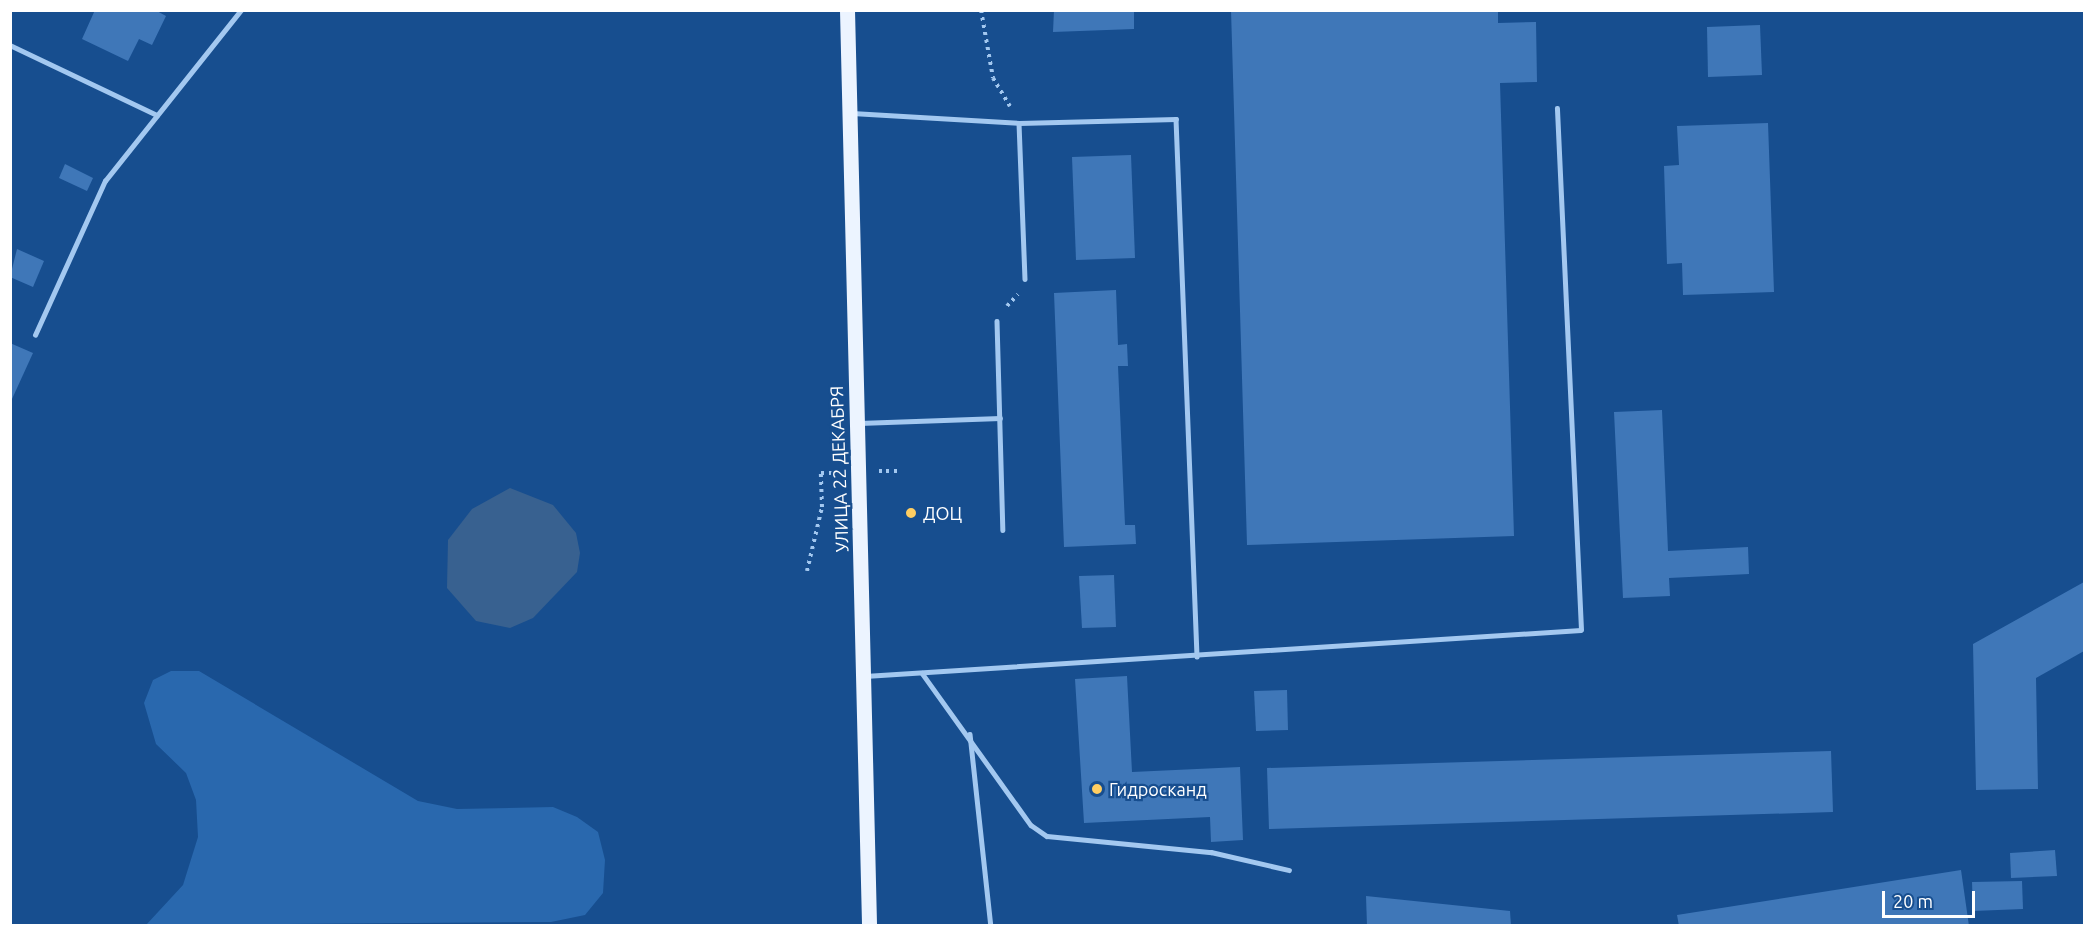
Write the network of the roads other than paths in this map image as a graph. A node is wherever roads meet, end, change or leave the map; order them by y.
1 (241, 10) edge
2 (847, 10) edge
3 (10, 45) edge
4 (1557, 110) dead end
5 (849, 113) junction
6 (157, 115) junction
7 (1018, 123) junction
8 (1025, 279) road end
9 (997, 321) road end
10 (35, 335) dead end
11 (1000, 418) junction
12 (857, 423) junction
13 (1003, 530) dead end
14 (1197, 657) junction
15 (922, 673) junction
16 (865, 676) junction
17 (970, 733) junction
18 (1289, 870) dead end
19 (869, 926) edge
20 (992, 926) edge

1 - 6 lane
2 - 5 main road, УЛИЦА 22 ДЕКАБРЯ
3 - 6 lane
4 - 14 lane
5 - 7 lane
5 - 12 main road, УЛИЦА 22 ДЕКАБРЯ
6 - 10 lane
7 - 8 lane
7 - 14 lane
9 - 11 lane
11 - 12 lane
11 - 13 lane
12 - 16 main road, УЛИЦА 22 ДЕКАБРЯ
14 - 15 lane
15 - 16 lane
15 - 17 lane
16 - 19 main road, УЛИЦА 22 ДЕКАБРЯ
17 - 18 lane
17 - 20 lane

